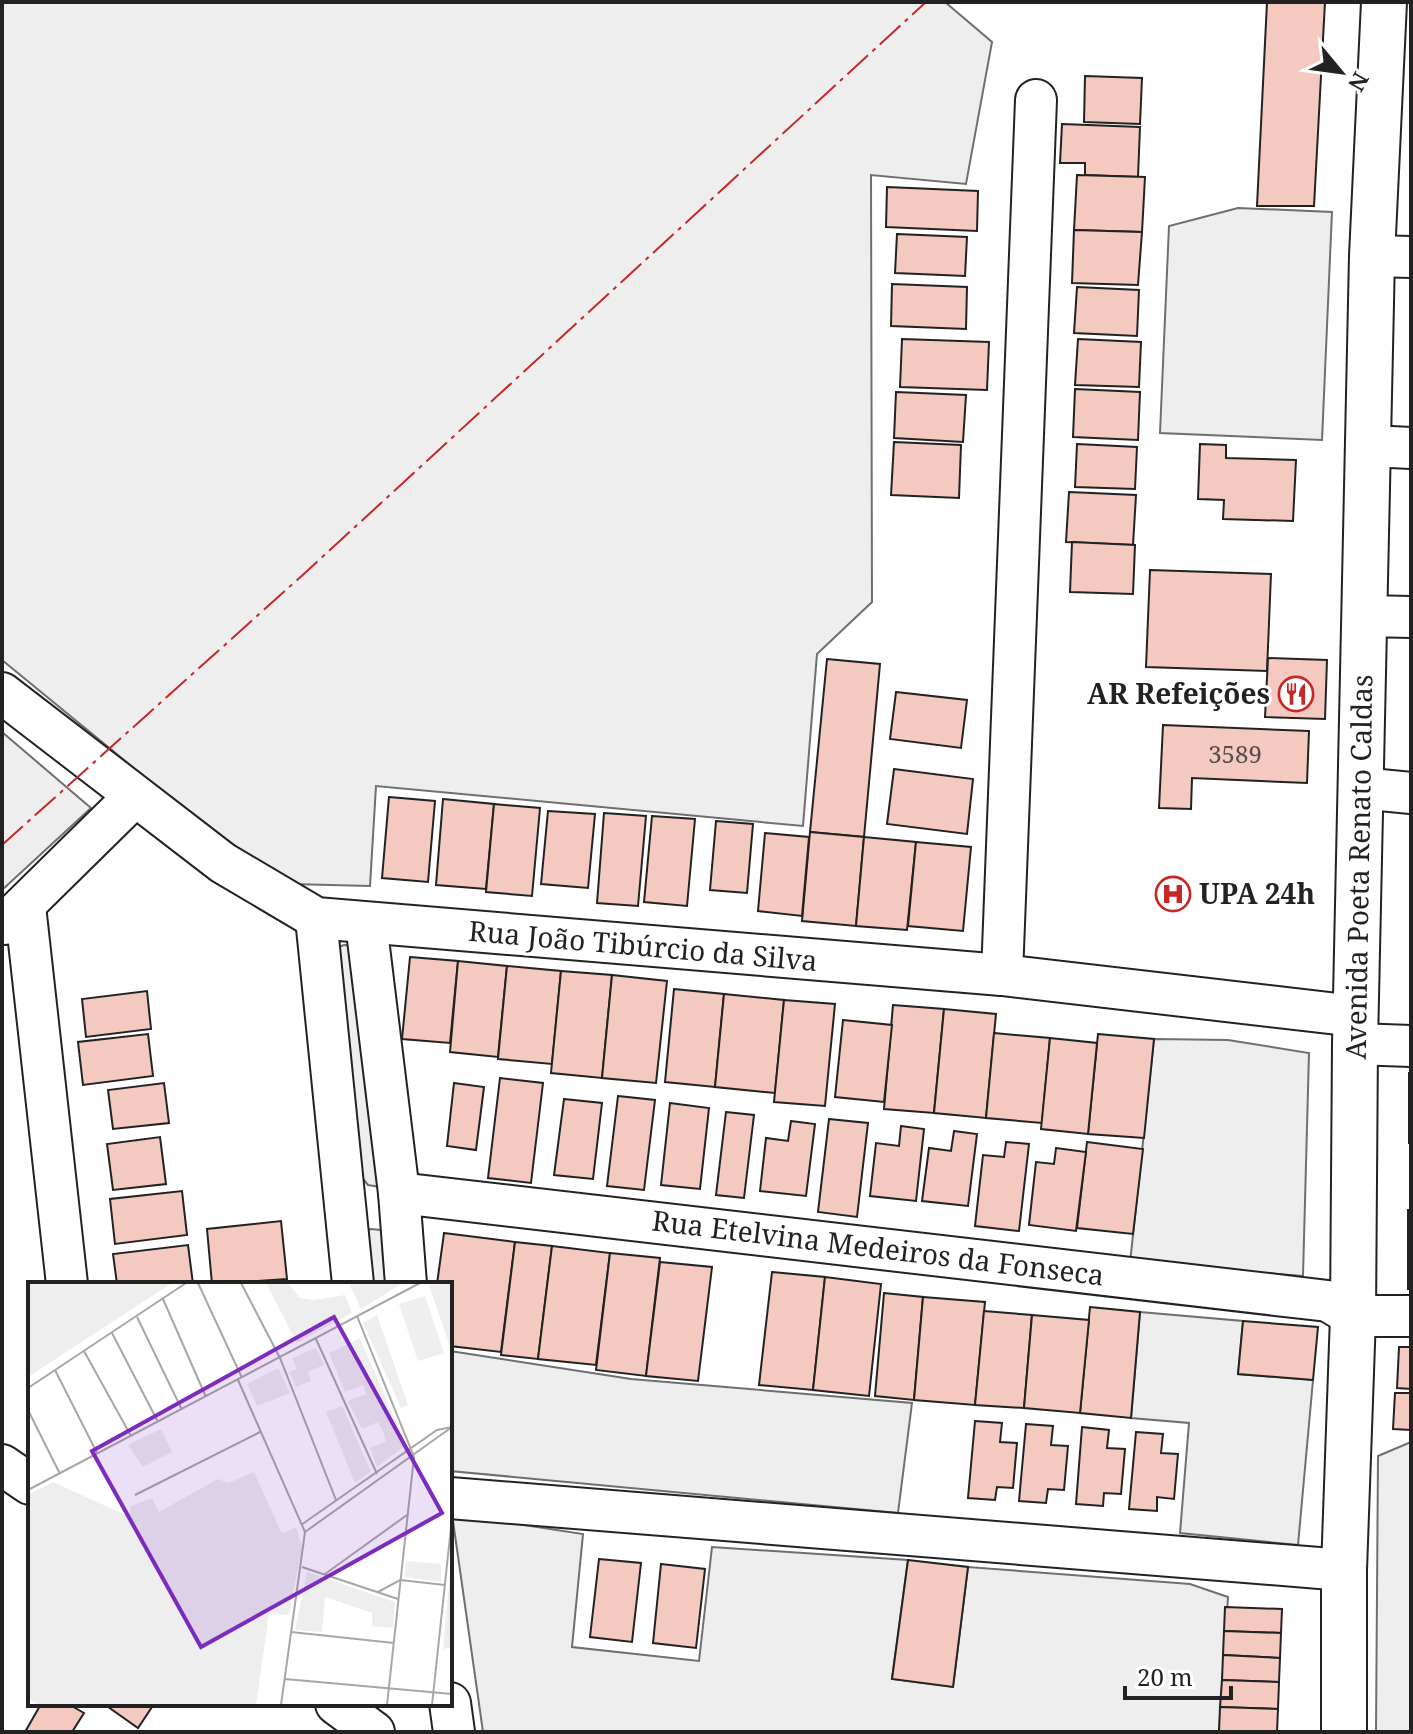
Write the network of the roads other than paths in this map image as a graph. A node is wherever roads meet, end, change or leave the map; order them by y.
1 (1393, 11) edge
2 (1036, 100) dead end
3 (1391, 256) edge
4 (1390, 447) edge
5 (1364, 616) junction
6 (1411, 617) edge
7 (2, 693) edge
8 (1360, 788) junction
9 (1411, 793) edge
10 (134, 797) junction
11 (14, 916) edge
12 (316, 918) junction
13 (366, 923) junction
14 (1002, 975) junction
15 (1355, 1030) junction
16 (1411, 1046) edge
17 (399, 1193) junction
18 (67, 1282) edge
19 (353, 1282) edge
20 (406, 1282) edge
21 (1353, 1316) junction
22 (1411, 1316) edge
23 (2, 1465) edge
24 (28, 1483) edge
25 (452, 1498) edge
26 (1344, 1570) junction
27 (339, 1706) edge
28 (392, 1706) edge
29 (450, 1706) edge
30 (374, 1732) edge
31 (394, 1732) edge
32 (454, 1732) edge
33 (1344, 1732) edge

1 - 3 main road, Avenida Poeta Renato Caldas
2 - 14 street
3 - 4 main road, Avenida Poeta Renato Caldas
4 - 5 main road, Avenida Poeta Renato Caldas
5 - 6 street
5 - 8 main road, Avenida Poeta Renato Caldas
7 - 10 street, Rua João Tibúrcio da Silva
8 - 9 street
8 - 15 main road, Avenida Poeta Renato Caldas
10 - 11 street
10 - 12 street, Rua João Tibúrcio da Silva
11 - 18 street
12 - 13 street, Rua João Tibúrcio da Silva
12 - 19 street
13 - 14 street, Rua João Tibúrcio da Silva
13 - 17 street
14 - 15 street, Rua João Tibúrcio da Silva
15 - 16 street, Rua João Tibúrcio da Silva
15 - 21 main road, Avenida Poeta Renato Caldas
17 - 20 street
17 - 21 street, Rua Etelvina Medeiros da Fonseca
21 - 22 street
21 - 26 main road, Avenida Poeta Renato Caldas
23 - 24 street
25 - 26 street
26 - 33 main road, Avenida Poeta Renato Caldas
27 - 30 street
28 - 31 street
29 - 32 street

